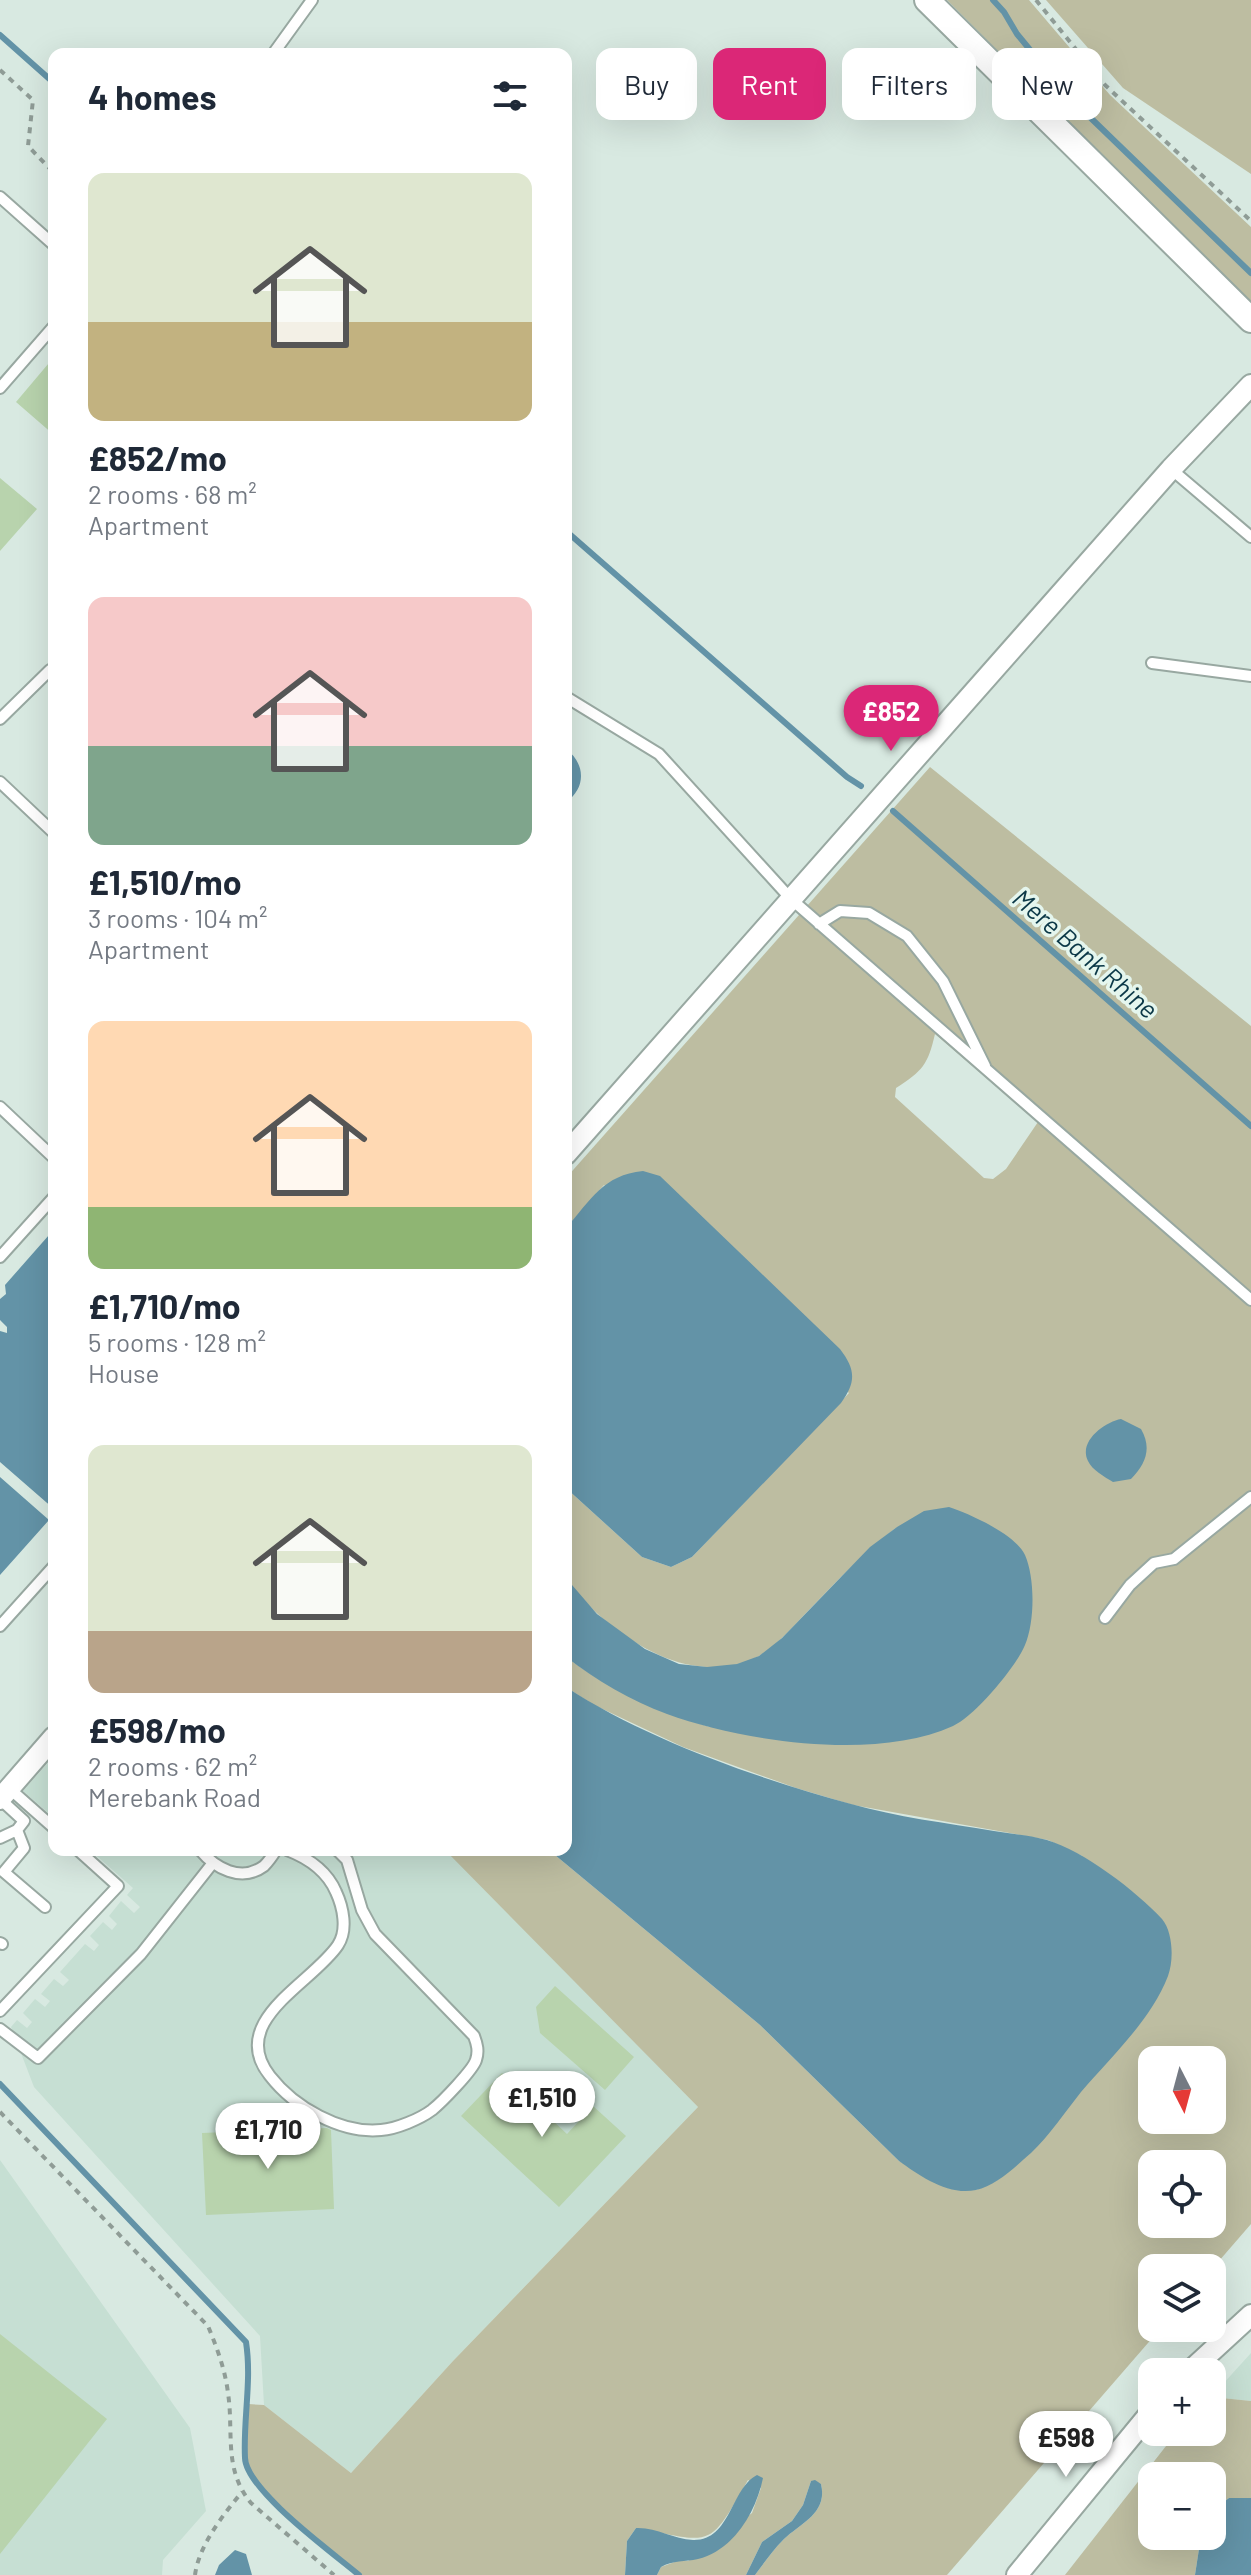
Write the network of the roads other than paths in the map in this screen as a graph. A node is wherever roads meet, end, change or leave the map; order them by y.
1 (312, 0) edge
2 (927, 0) edge
3 (277, 48) edge
4 (0, 197) edge
5 (48, 240) edge
6 (1251, 320) edge
7 (48, 333) edge
8 (1251, 385) edge
9 (0, 388) edge
10 (1171, 469) junction
11 (1251, 537) edge
12 (1152, 663) dead end
13 (48, 672) edge
14 (1251, 676) edge
15 (572, 701) edge
16 (0, 719) edge
17 (0, 782) edge
18 (48, 827) edge
19 (791, 899) junction
20 (819, 924) junction
21 (987, 1070) junction
22 (0, 1107) edge
23 (572, 1147) edge
24 (48, 1152) edge
25 (48, 1204) edge
26 (0, 1257) edge
27 (1251, 1300) edge
28 (1251, 1497) edge
29 (48, 1573) edge
30 (1105, 1618) dead end
31 (0, 1626) edge
32 (48, 1744) edge
33 (3, 1796) edge
34 (48, 1823) edge
35 (17, 1830) junction
36 (0, 1838) edge
37 (85, 1856) edge
38 (205, 1856) edge
39 (271, 1856) edge
40 (303, 1856) edge
41 (343, 1856) edge
42 (212, 1864) junction
43 (45, 1907) dead end
44 (0, 2011) edge
45 (0, 2029) edge
46 (1251, 2315) edge
47 (1204, 2358) edge
48 (1138, 2428) edge
49 (1017, 2575) edge

1 - 3 lane
2 - 6 street
4 - 5 lane
7 - 9 lane
8 - 10 street
10 - 11 lane
10 - 19 street
12 - 14 lane
13 - 16 lane
15 - 19 lane
17 - 18 lane
19 - 20 lane
19 - 23 street
20 - 21 lane
20 - 21 lane
21 - 27 lane
22 - 24 lane
25 - 26 lane
28 - 30 lane
29 - 31 lane
32 - 33 street
33 - 34 lane
33 - 35 lane
35 - 36 lane
35 - 43 lane
37 - 44 lane
38 - 42 lane
39 - 42 lane
40 - 41 lane
42 - 45 lane
46 - 47 street
48 - 49 street

